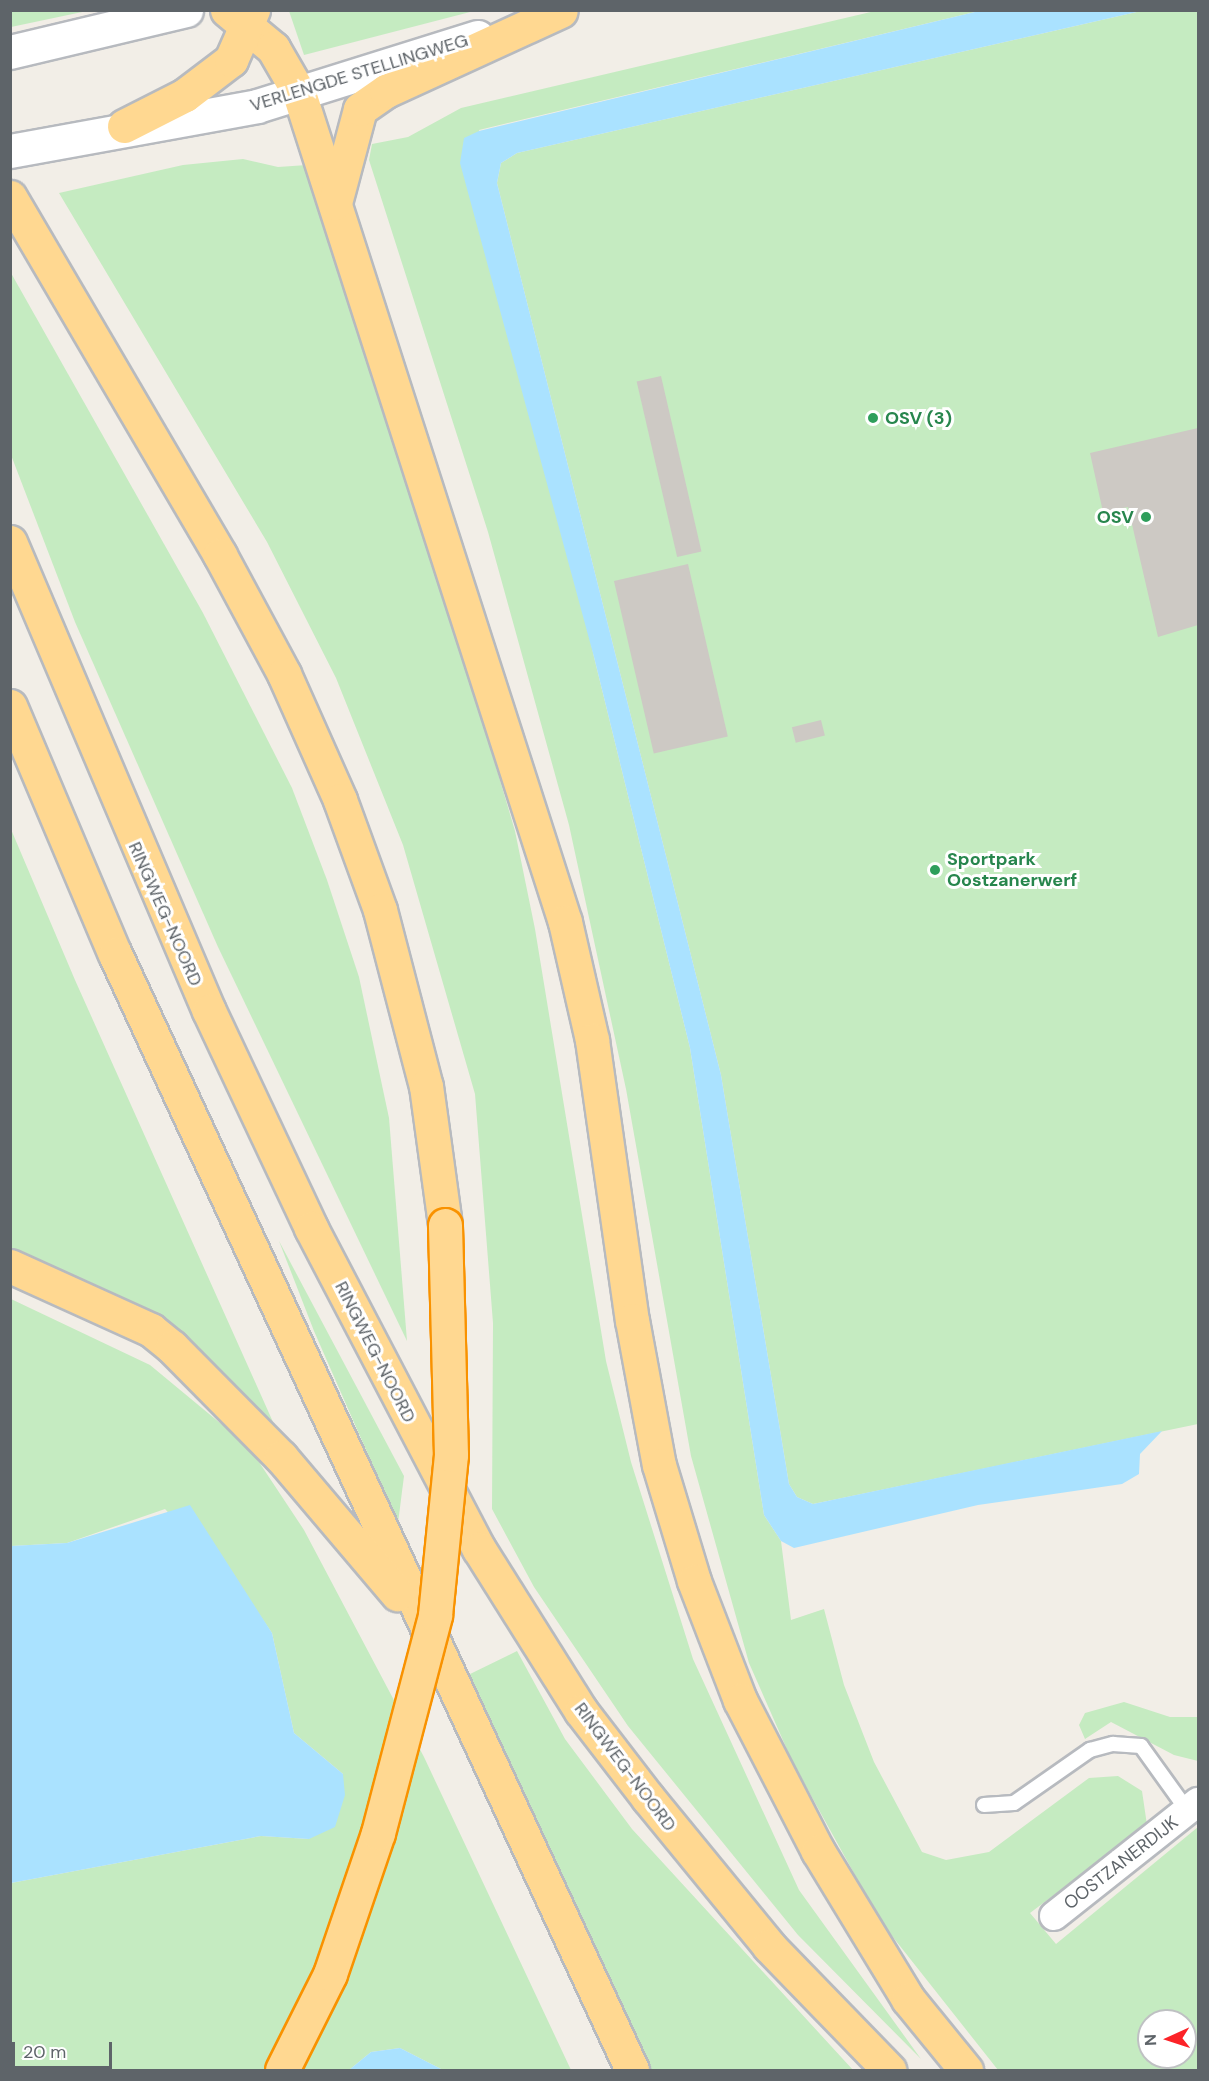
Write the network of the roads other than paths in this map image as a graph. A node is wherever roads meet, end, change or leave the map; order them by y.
1 (186, 10) edge
2 (563, 11) edge
3 (243, 15) edge
4 (10, 52) edge
5 (298, 93) junction
6 (124, 126) junction
7 (10, 151) edge
8 (10, 197) edge
9 (335, 203) junction
10 (10, 542) edge
11 (10, 706) edge
12 (10, 1266) edge
13 (423, 1625) junction
14 (984, 1805) dead end
15 (1193, 1806) edge
16 (1054, 1916) dead end
17 (282, 2070) edge
18 (632, 2070) edge
19 (889, 2070) edge
20 (966, 2070) edge

1 - 4 main road
2 - 5 main road, VERLENGDE STELLINGWEG
2 - 9 highway
3 - 5 highway
3 - 6 highway
5 - 6 main road, VERLENGDE STELLINGWEG
5 - 9 highway
6 - 7 main road, VERLENGDE STELLINGWEG
8 - 17 highway, bridge
9 - 20 highway
10 - 19 highway, RINGWEG-NOORD
11 - 13 highway
12 - 13 highway
13 - 18 highway
14 - 15 lane, OOSTZANERDIJK
15 - 16 street, OOSTZANERDIJK

